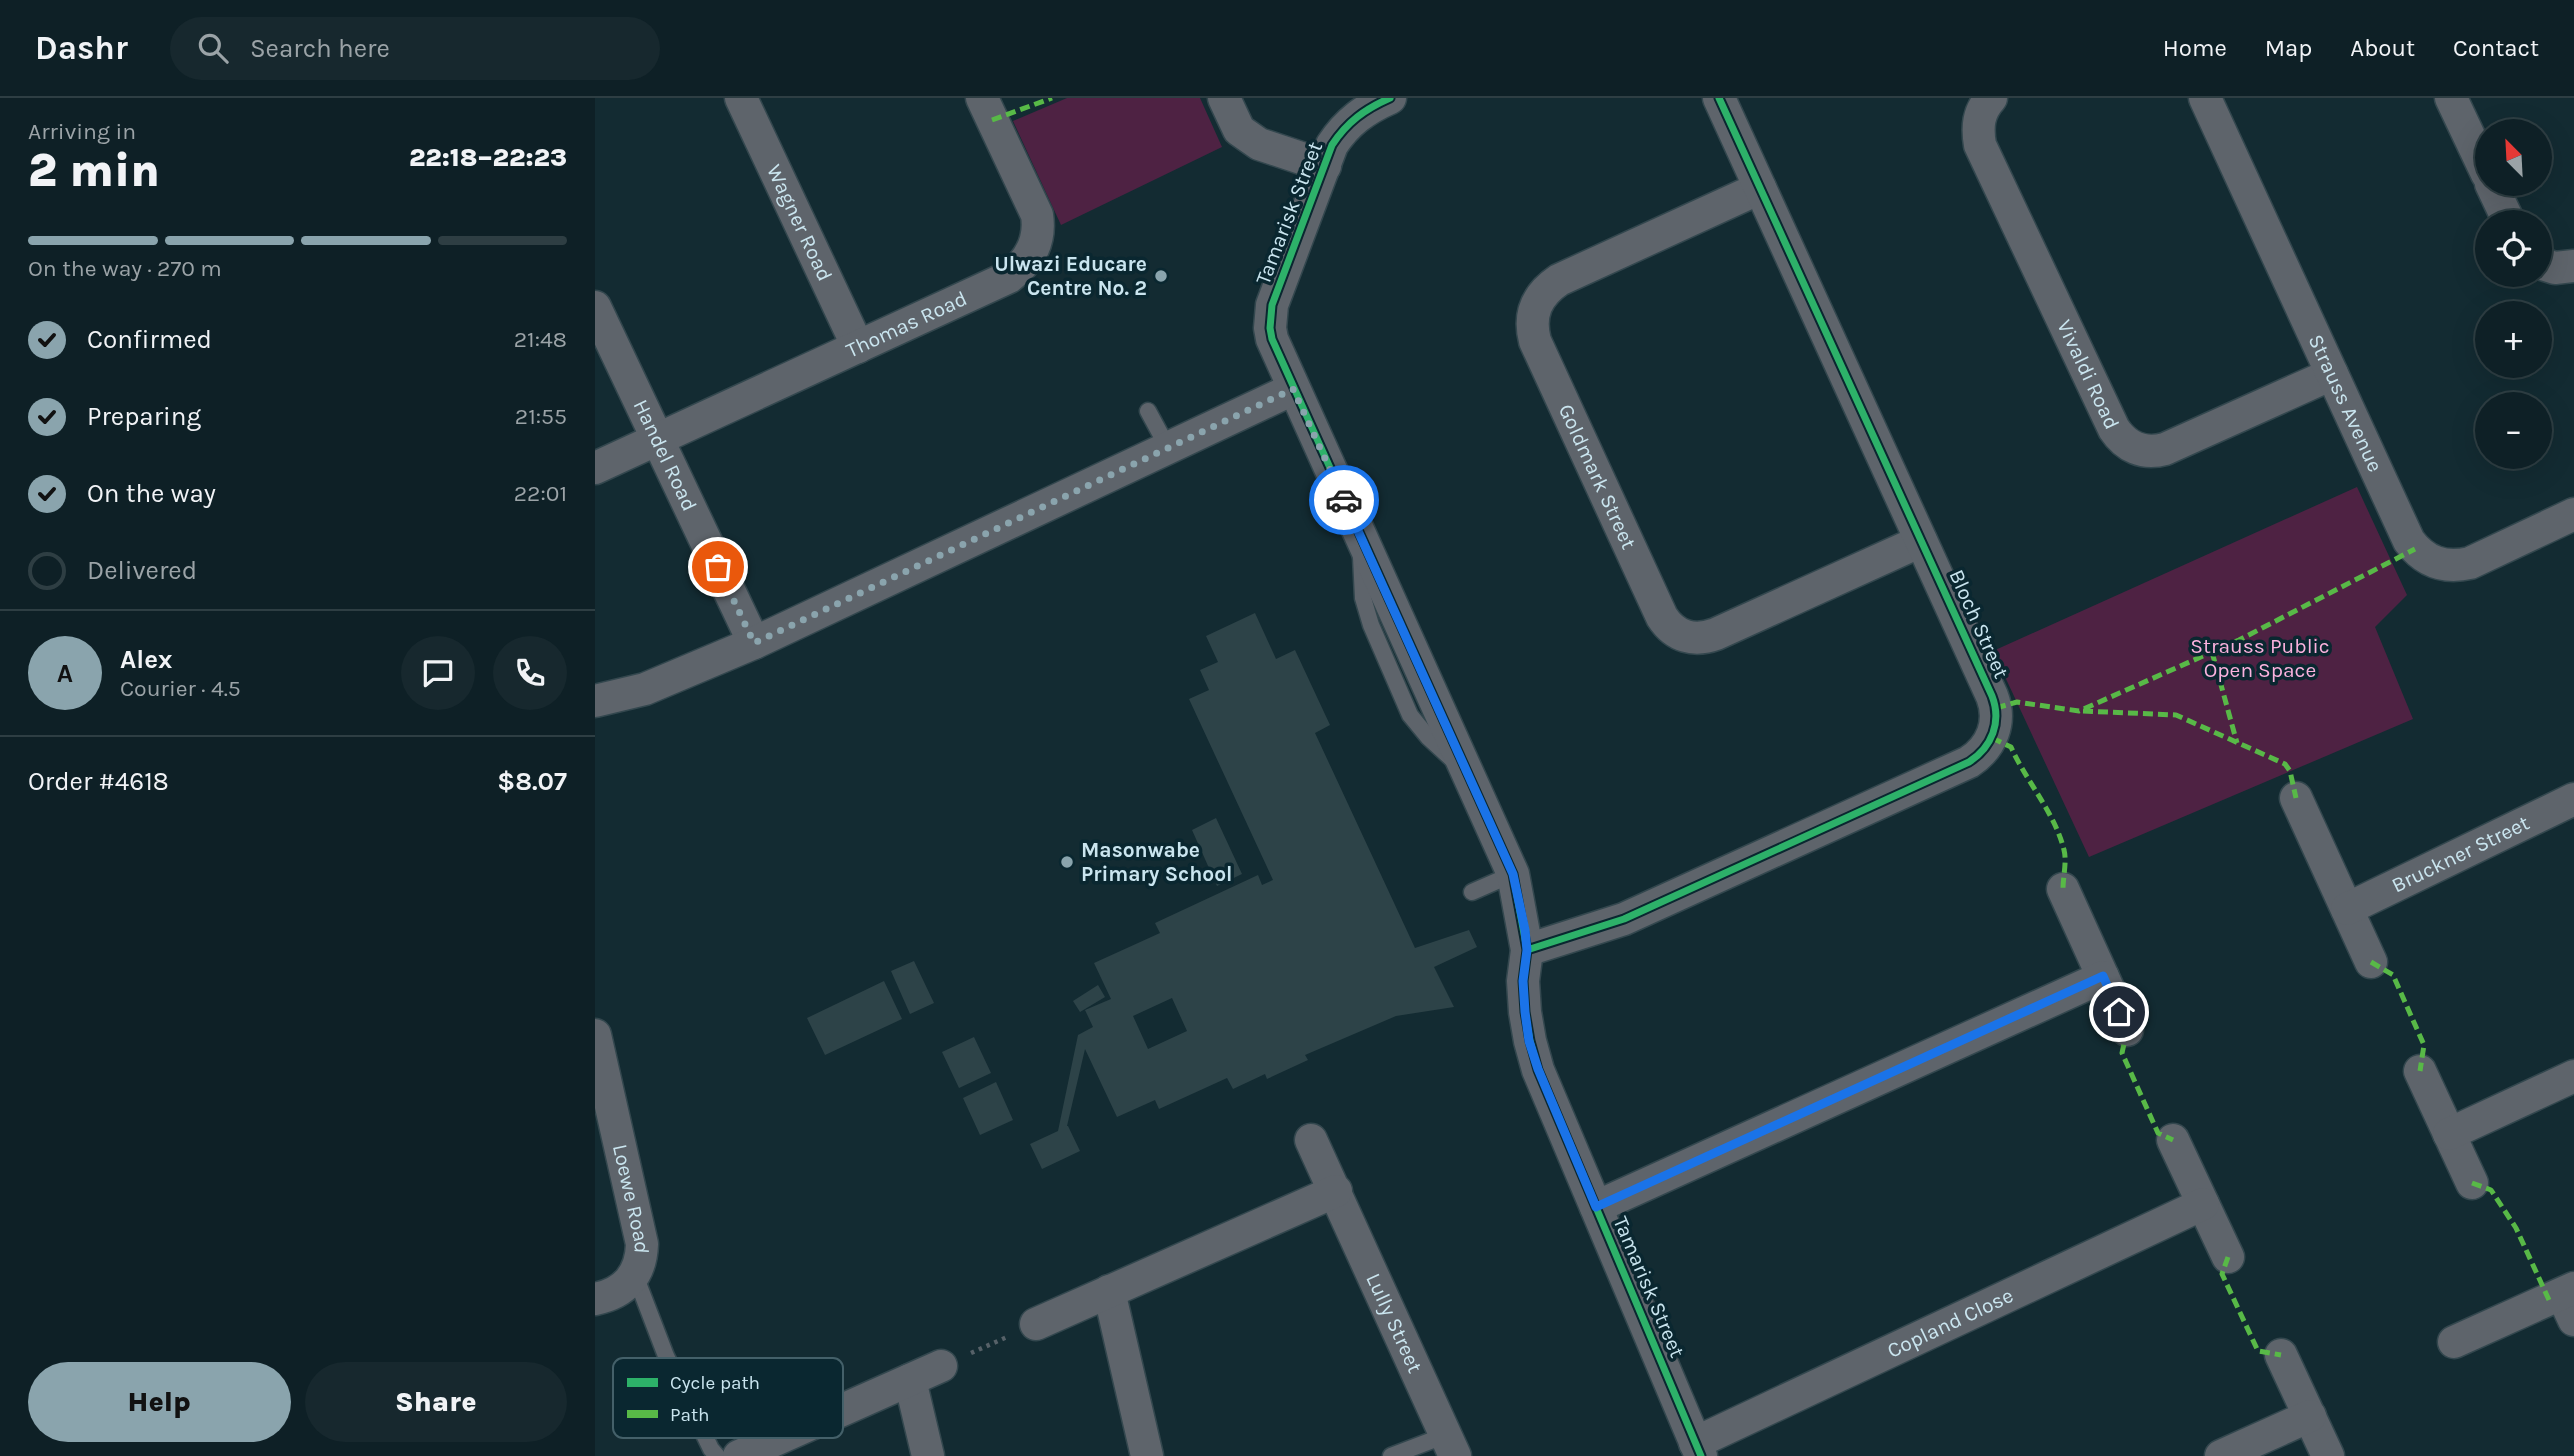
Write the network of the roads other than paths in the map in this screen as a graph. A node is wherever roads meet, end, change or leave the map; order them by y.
1 (741, 98) edge
2 (982, 98) edge
3 (1224, 98) edge
4 (1390, 98) edge
5 (1719, 98) edge
6 (1991, 98) edge
7 (2205, 98) edge
8 (2451, 98) edge
9 (2475, 149) edge
10 (1325, 166) junction
11 (1760, 188) junction
12 (2574, 266) edge
13 (2552, 267) edge
14 (595, 307) edge
15 (858, 347) junction
16 (2332, 373) junction
17 (1293, 389) junction
18 (1149, 411) dead end
19 (658, 441) junction
20 (1168, 448) junction
21 (595, 468) edge
22 (2574, 514) edge
23 (1921, 541) junction
24 (754, 643) junction
25 (595, 701) edge
26 (2296, 798) dead end
27 (2574, 799) edge
28 (1513, 874) junction
29 (2063, 888) dead end
30 (1472, 892) dead end
31 (2347, 909) junction
32 (1527, 950) junction
33 (2371, 962) dead end
34 (2103, 976) junction
35 (2127, 1030) dead end
36 (595, 1035) edge
37 (2420, 1071) dead end
38 (2574, 1076) edge
39 (2449, 1134) junction
40 (1311, 1140) dead end
41 (2173, 1140) dead end
42 (2472, 1183) dead end
43 (1336, 1191) junction
44 (2203, 1204) junction
45 (1596, 1207) junction
46 (2228, 1256) dead end
47 (635, 1275) junction
48 (1109, 1292) junction
49 (595, 1299) edge
50 (2570, 1301) edge
51 (1036, 1324) road end
52 (2454, 1342) dead end
53 (2281, 1355) dead end
54 (667, 1358) edge
55 (941, 1366) road end
56 (910, 1380) junction
57 (843, 1410) edge
58 (2309, 1416) junction
59 (706, 1438) edge
60 (780, 1438) edge
61 (1451, 1446) edge
62 (1698, 1449) edge
63 (717, 1456) edge
64 (739, 1456) edge
65 (928, 1456) edge
66 (1147, 1456) edge
67 (1391, 1456) edge
68 (2221, 1456) edge
69 (2328, 1456) edge

1 - 15 street, Wagner Road
2 - 15 street, Thomas Road
3 - 10 street
4 - 10 street, Tamarisk Street
5 - 11 street, Bloch Street
6 - 16 street, Vivaldi Road
7 - 16 street, Strauss Avenue
8 - 9 street
10 - 17 street, Tamarisk Street
11 - 23 street, Bloch Street
11 - 23 street, Goldmark Street
12 - 13 street
14 - 19 street, Handel Road
15 - 19 street, Thomas Road
16 - 22 street, Strauss Avenue
17 - 20 street
17 - 28 street, Tamarisk Street
18 - 20 lane
19 - 21 street, Thomas Road
19 - 24 street, Handel Road
20 - 24 street
23 - 32 street, Bloch Street
24 - 25 street
26 - 31 street
27 - 31 street, Bruckner Street
28 - 30 lane
28 - 32 street, Tamarisk Street
29 - 34 street
31 - 33 street
32 - 45 street, Tamarisk Street
34 - 35 street
34 - 45 street
36 - 47 street, Loewe Road
37 - 39 street
38 - 39 street
39 - 42 street
40 - 43 street, Lully Street
41 - 44 street
43 - 48 street
43 - 61 street, Lully Street
44 - 46 street
44 - 62 street, Copland Close
45 - 62 street, Tamarisk Street
47 - 49 street, Loewe Road
47 - 54 lane
48 - 51 street
48 - 66 street
50 - 52 street
53 - 58 street
55 - 56 street
56 - 57 street
56 - 65 street
58 - 68 street
58 - 69 street
59 - 63 lane
60 - 64 street
61 - 67 lane

